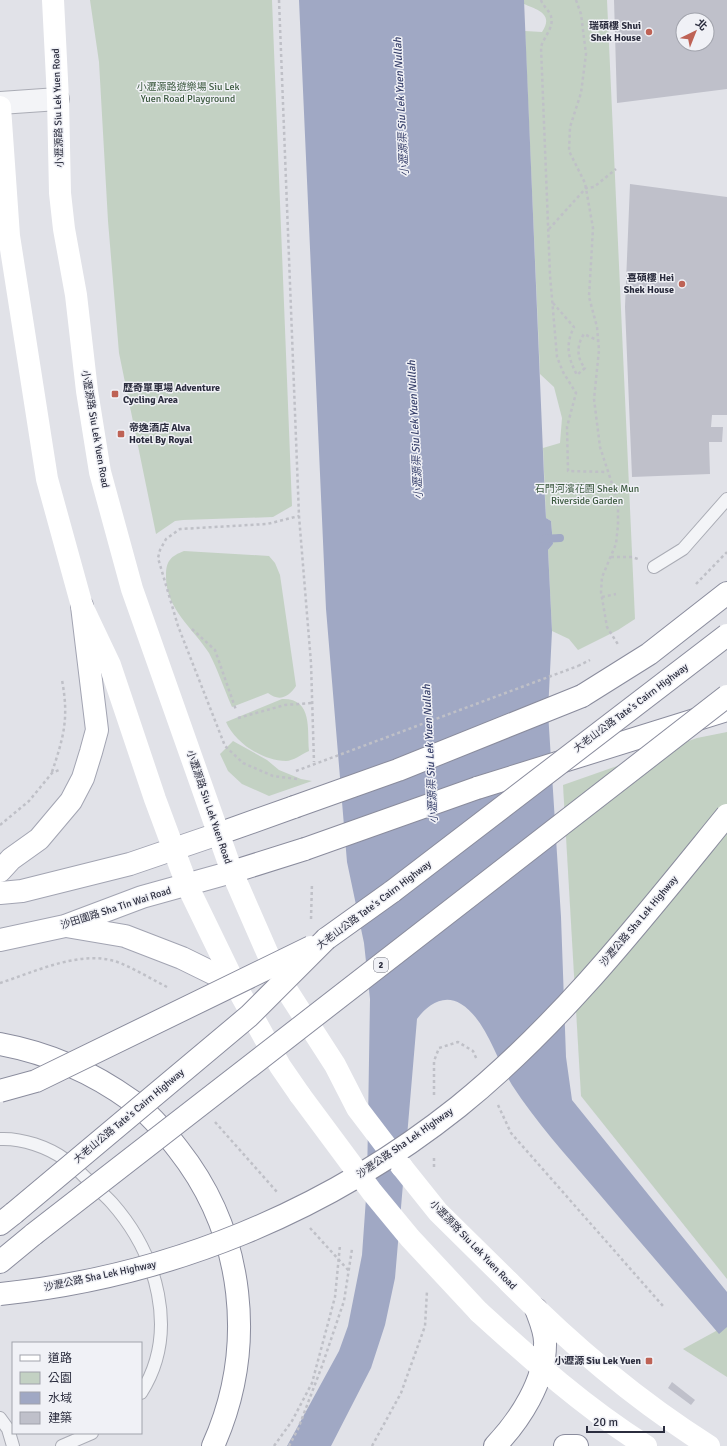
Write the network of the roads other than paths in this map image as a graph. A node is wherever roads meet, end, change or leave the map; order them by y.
1 (53, 0) edge
2 (58, 99) junction
3 (0, 104) edge
4 (0, 107) edge
5 (727, 499) edge
6 (654, 567) road end
7 (727, 593) edge
8 (82, 606) junction
9 (727, 635) edge
10 (727, 696) edge
11 (727, 710) edge
12 (727, 815) edge
13 (218, 834) junction
14 (173, 849) junction
15 (0, 871) edge
16 (232, 872) junction
17 (187, 885) junction
18 (0, 893) edge
19 (65, 926) junction
20 (326, 939) junction
21 (0, 940) edge
22 (235, 984) junction
23 (0, 1044) edge
24 (0, 1091) edge
25 (0, 1139) edge
26 (0, 1224) edge
27 (0, 1262) edge
28 (0, 1294) edge
29 (536, 1309) junction
30 (541, 1369) junction
31 (142, 1391) edge
32 (0, 1418) edge
33 (90, 1434) edge
34 (13, 1446) edge
35 (62, 1446) edge
36 (213, 1446) edge
37 (495, 1446) edge
38 (565, 1446) edge
39 (577, 1446) edge
40 (646, 1446) edge
41 (710, 1446) edge

1 - 2 main road, 小瀝源路 Siu Lek Yuen Road
2 - 3 street
2 - 13 main road, 小瀝源路 Siu Lek Yuen Road
4 - 8 main road
5 - 6 lane
7 - 13 main road, bridge
8 - 14 main road
8 - 15 main road
9 - 20 main road, 大老山公路 Tate's Cairn Highway, bridge
10 - 27 main road, 2, bridge
11 - 16 main road, 沙田圍路 Sha Tin Wai Road, bridge
12 - 28 main road, 沙瀝公路 Sha Lek Highway, bridge
13 - 14 main road
13 - 16 main road, 小瀝源路 Siu Lek Yuen Road
14 - 17 main road
14 - 18 main road
16 - 17 main road, 沙田圍路 Sha Tin Wai Road
16 - 29 main road, 小瀝源路 Siu Lek Yuen Road, bridge
17 - 19 main road, 沙田圍路 Sha Tin Wai Road
17 - 22 main road
19 - 21 main road, 沙田圍路 Sha Tin Wai Road
19 - 22 main road
20 - 24 main road, bridge
20 - 26 main road, 大老山公路 Tate's Cairn Highway, bridge
22 - 30 main road, bridge
23 - 36 main road
25 - 31 lane
29 - 30 main road
29 - 41 main road, 小瀝源路 Siu Lek Yuen Road
30 - 37 main road
30 - 40 main road
32 - 34 lane
33 - 35 lane
38 - 39 main road

